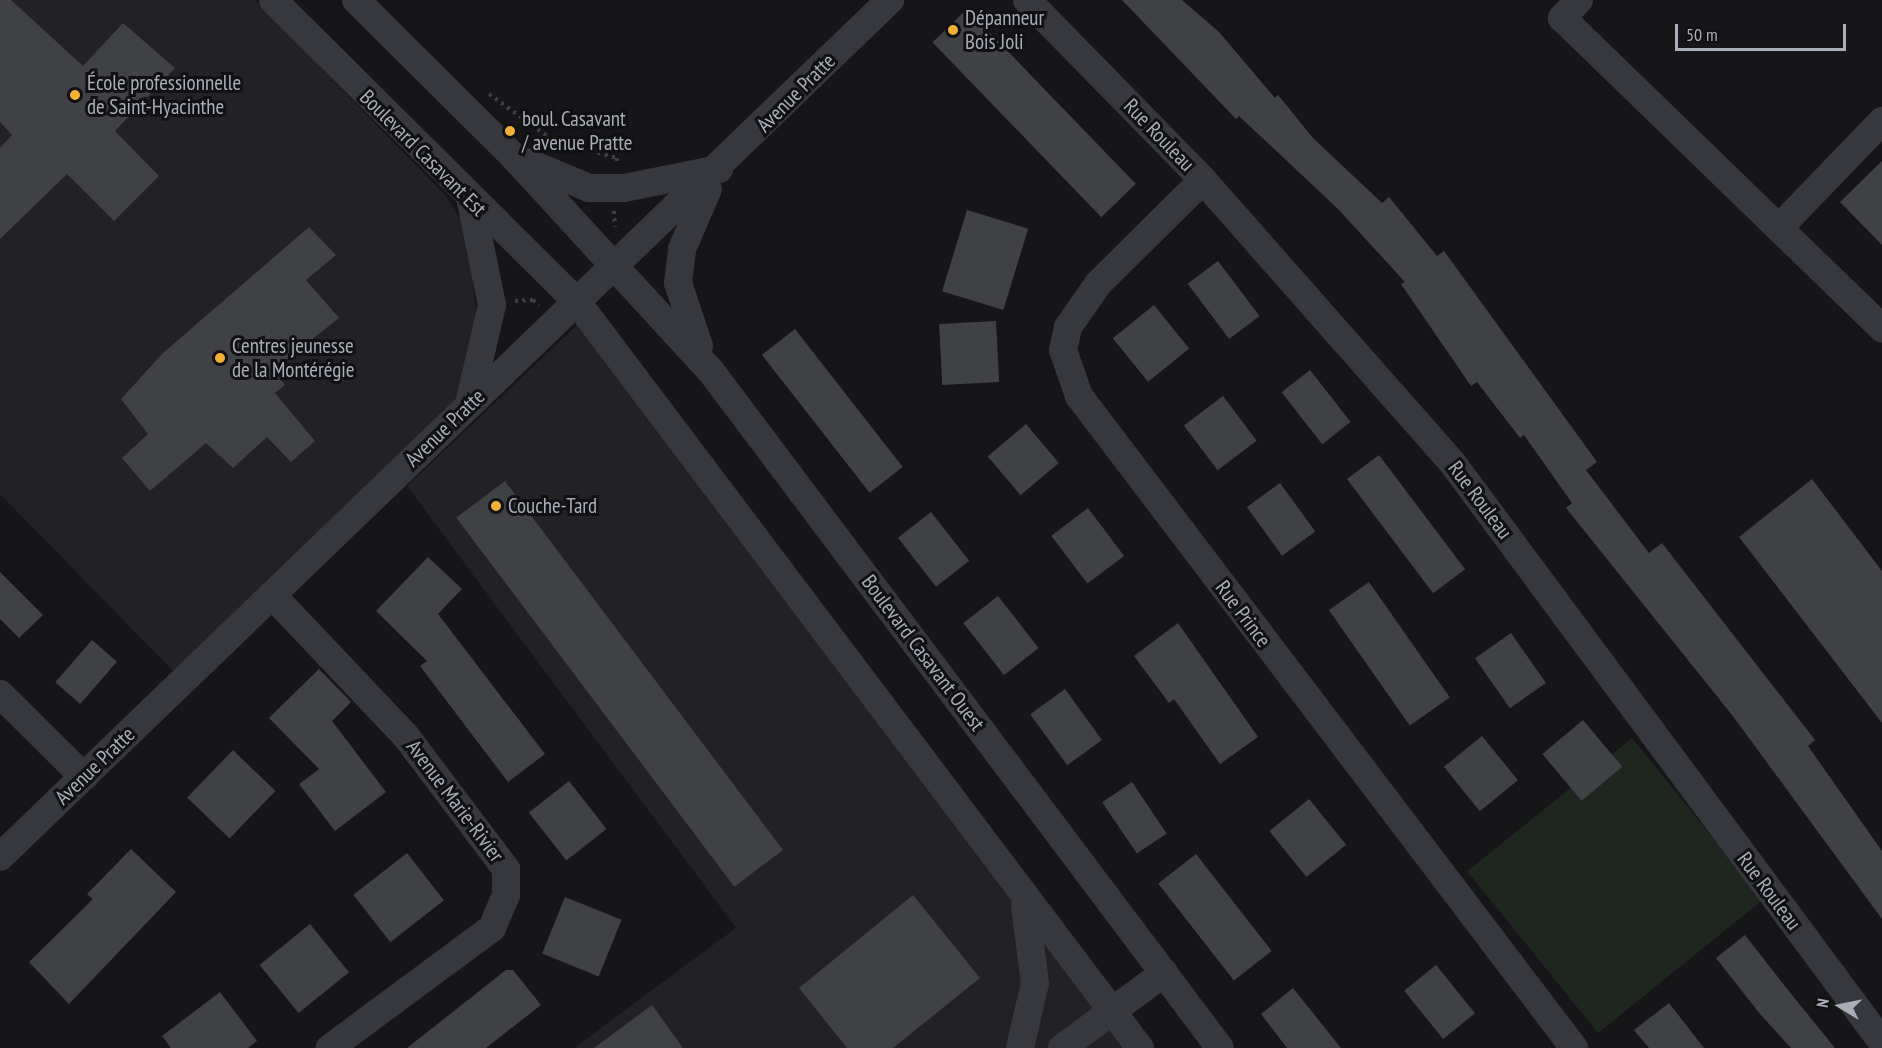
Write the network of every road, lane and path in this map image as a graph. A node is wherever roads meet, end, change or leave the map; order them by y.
1 (273, 0) edge
2 (356, 0) edge
3 (890, 0) edge
4 (1027, 0) edge
5 (1579, 0) edge
6 (483, 90) dead end
7 (1882, 122) edge
8 (512, 155) junction
9 (719, 169) junction
10 (1203, 180) junction
11 (615, 188) junction
12 (471, 202) junction
13 (614, 225) dead end
14 (1779, 228) junction
15 (616, 266) junction
16 (503, 302) dead end
17 (577, 303) junction
18 (539, 306) dead end
19 (1882, 328) edge
20 (710, 370) junction
21 (469, 404) junction
22 (272, 595) junction
23 (0, 694) edge
24 (84, 777) junction
25 (0, 857) edge
26 (1023, 895) junction
27 (1164, 973) junction
28 (1872, 1010) edge
29 (1112, 1011) junction
30 (1882, 1042) edge
31 (330, 1048) edge
32 (1020, 1048) edge
33 (1062, 1048) edge
34 (1140, 1048) edge
35 (1221, 1048) edge
36 (1574, 1048) edge

1 - 12 street, Boulevard Casavant Est
2 - 8 street
3 - 9 street, Avenue Pratte
4 - 10 street, Rue Rouleau
5 - 14 street
6 - 11 path
7 - 14 street
8 - 11 street
8 - 15 street
9 - 11 street
9 - 15 street, Avenue Pratte
9 - 20 street
10 - 28 street, Rue Rouleau
10 - 36 street, Rue Prince
11 - 13 path
12 - 17 street, Boulevard Casavant Est
12 - 21 street
14 - 19 street
15 - 17 street, Avenue Pratte
15 - 20 street, Boulevard Casavant Ouest
16 - 18 path
17 - 21 street, Avenue Pratte
17 - 26 street
20 - 27 street, Boulevard Casavant Ouest
21 - 22 street, Avenue Pratte
22 - 24 street, Avenue Pratte
22 - 31 street, Avenue Marie-Rivier
23 - 24 street
24 - 25 street, Avenue Pratte
26 - 29 street
26 - 32 street
27 - 29 street
27 - 35 street, Boulevard Casavant Ouest
28 - 30 street, Rue Rouleau
29 - 33 street
29 - 34 street

